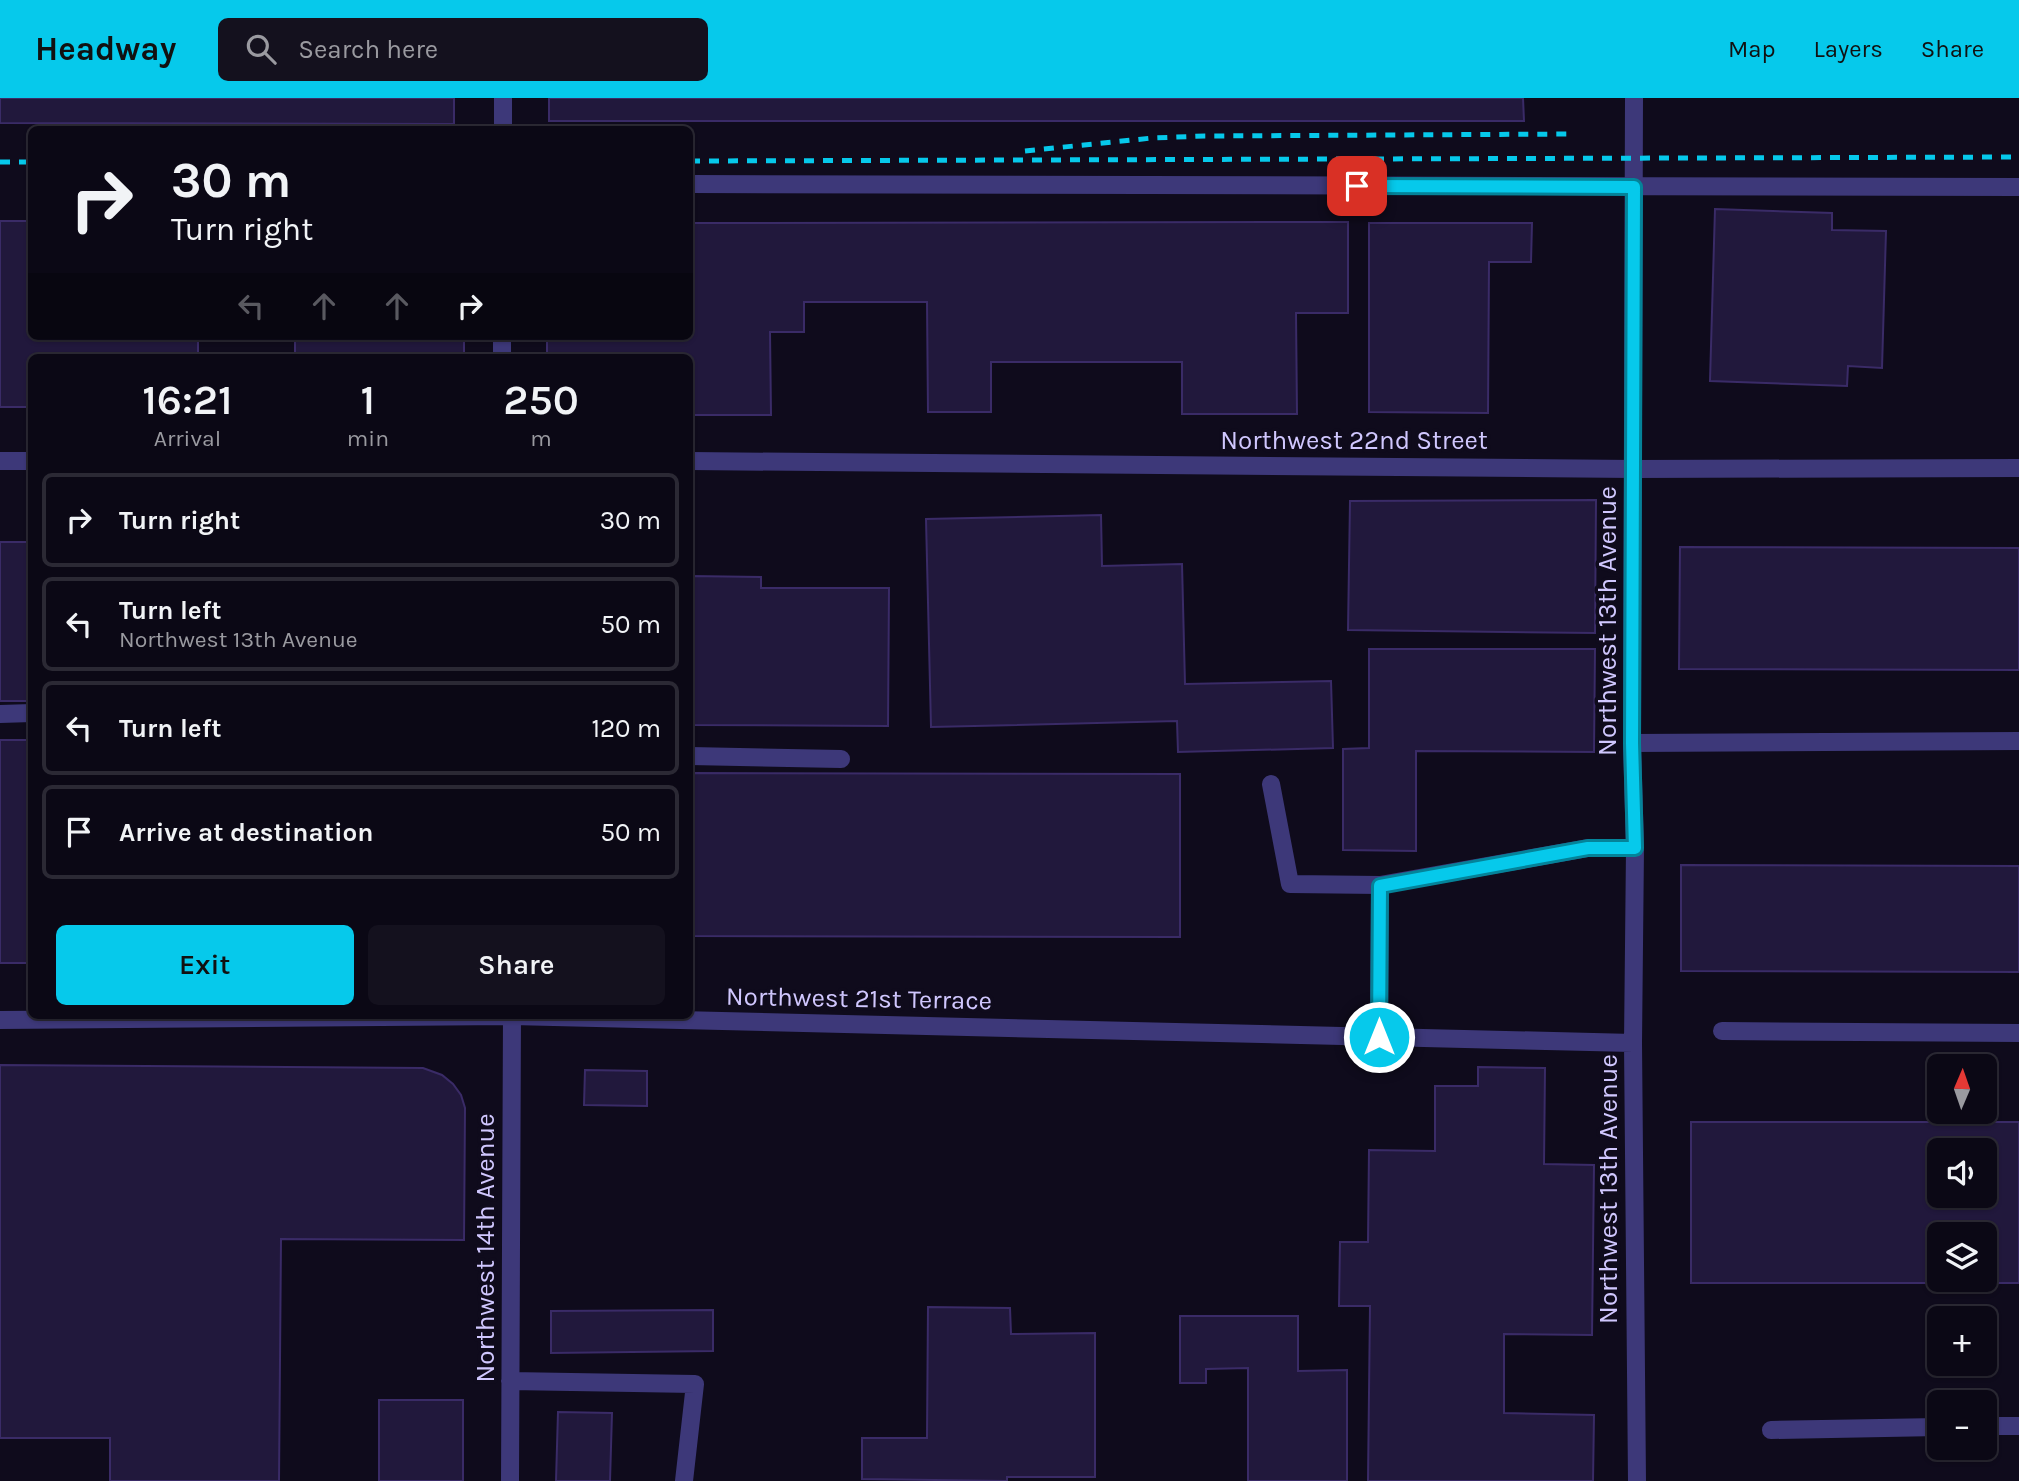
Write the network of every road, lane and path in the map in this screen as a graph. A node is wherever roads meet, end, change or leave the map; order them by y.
1 (503, 98) edge
2 (1634, 98) edge
3 (503, 126) edge
4 (693, 184) edge
5 (1634, 187) junction
6 (2019, 187) edge
7 (0, 461) edge
8 (28, 461) edge
9 (693, 461) edge
10 (2019, 468) edge
11 (1634, 469) junction
12 (0, 713) edge
13 (28, 713) edge
14 (2019, 741) edge
15 (1632, 743) junction
16 (693, 757) edge
17 (841, 759) dead end
18 (1271, 784) dead end
19 (1635, 848) junction
20 (1380, 886) junction
21 (128, 1019) edge
22 (512, 1019) edge
23 (636, 1019) edge
24 (0, 1020) edge
25 (1722, 1031) dead end
26 (2019, 1033) edge
27 (1379, 1037) junction
28 (1633, 1044) junction
29 (510, 1381) junction
30 (1997, 1426) edge
31 (2019, 1426) edge
32 (1927, 1427) edge
33 (1771, 1430) dead end
34 (510, 1481) edge
35 (684, 1481) edge
36 (1637, 1481) edge

1 - 3 street
2 - 5 street, Northwest 13th Avenue
4 - 5 street
5 - 6 street
5 - 11 street, Northwest 13th Avenue
7 - 8 street
9 - 11 street, Northwest 22nd Street
10 - 11 street, Northwest 22nd Street
11 - 15 street, Northwest 13th Avenue
12 - 13 street
14 - 15 street
15 - 19 street, Northwest 13th Avenue
16 - 17 street
18 - 20 street
19 - 20 street
19 - 28 street, Northwest 13th Avenue
20 - 27 street
21 - 24 street, Northwest 21st Terrace
22 - 29 street, Northwest 14th Avenue
23 - 27 street, Northwest 21st Terrace
25 - 26 street
27 - 28 street, Northwest 21st Terrace
28 - 36 street, Northwest 13th Avenue
29 - 34 street, Northwest 14th Avenue
29 - 35 street
30 - 31 street
32 - 33 street

